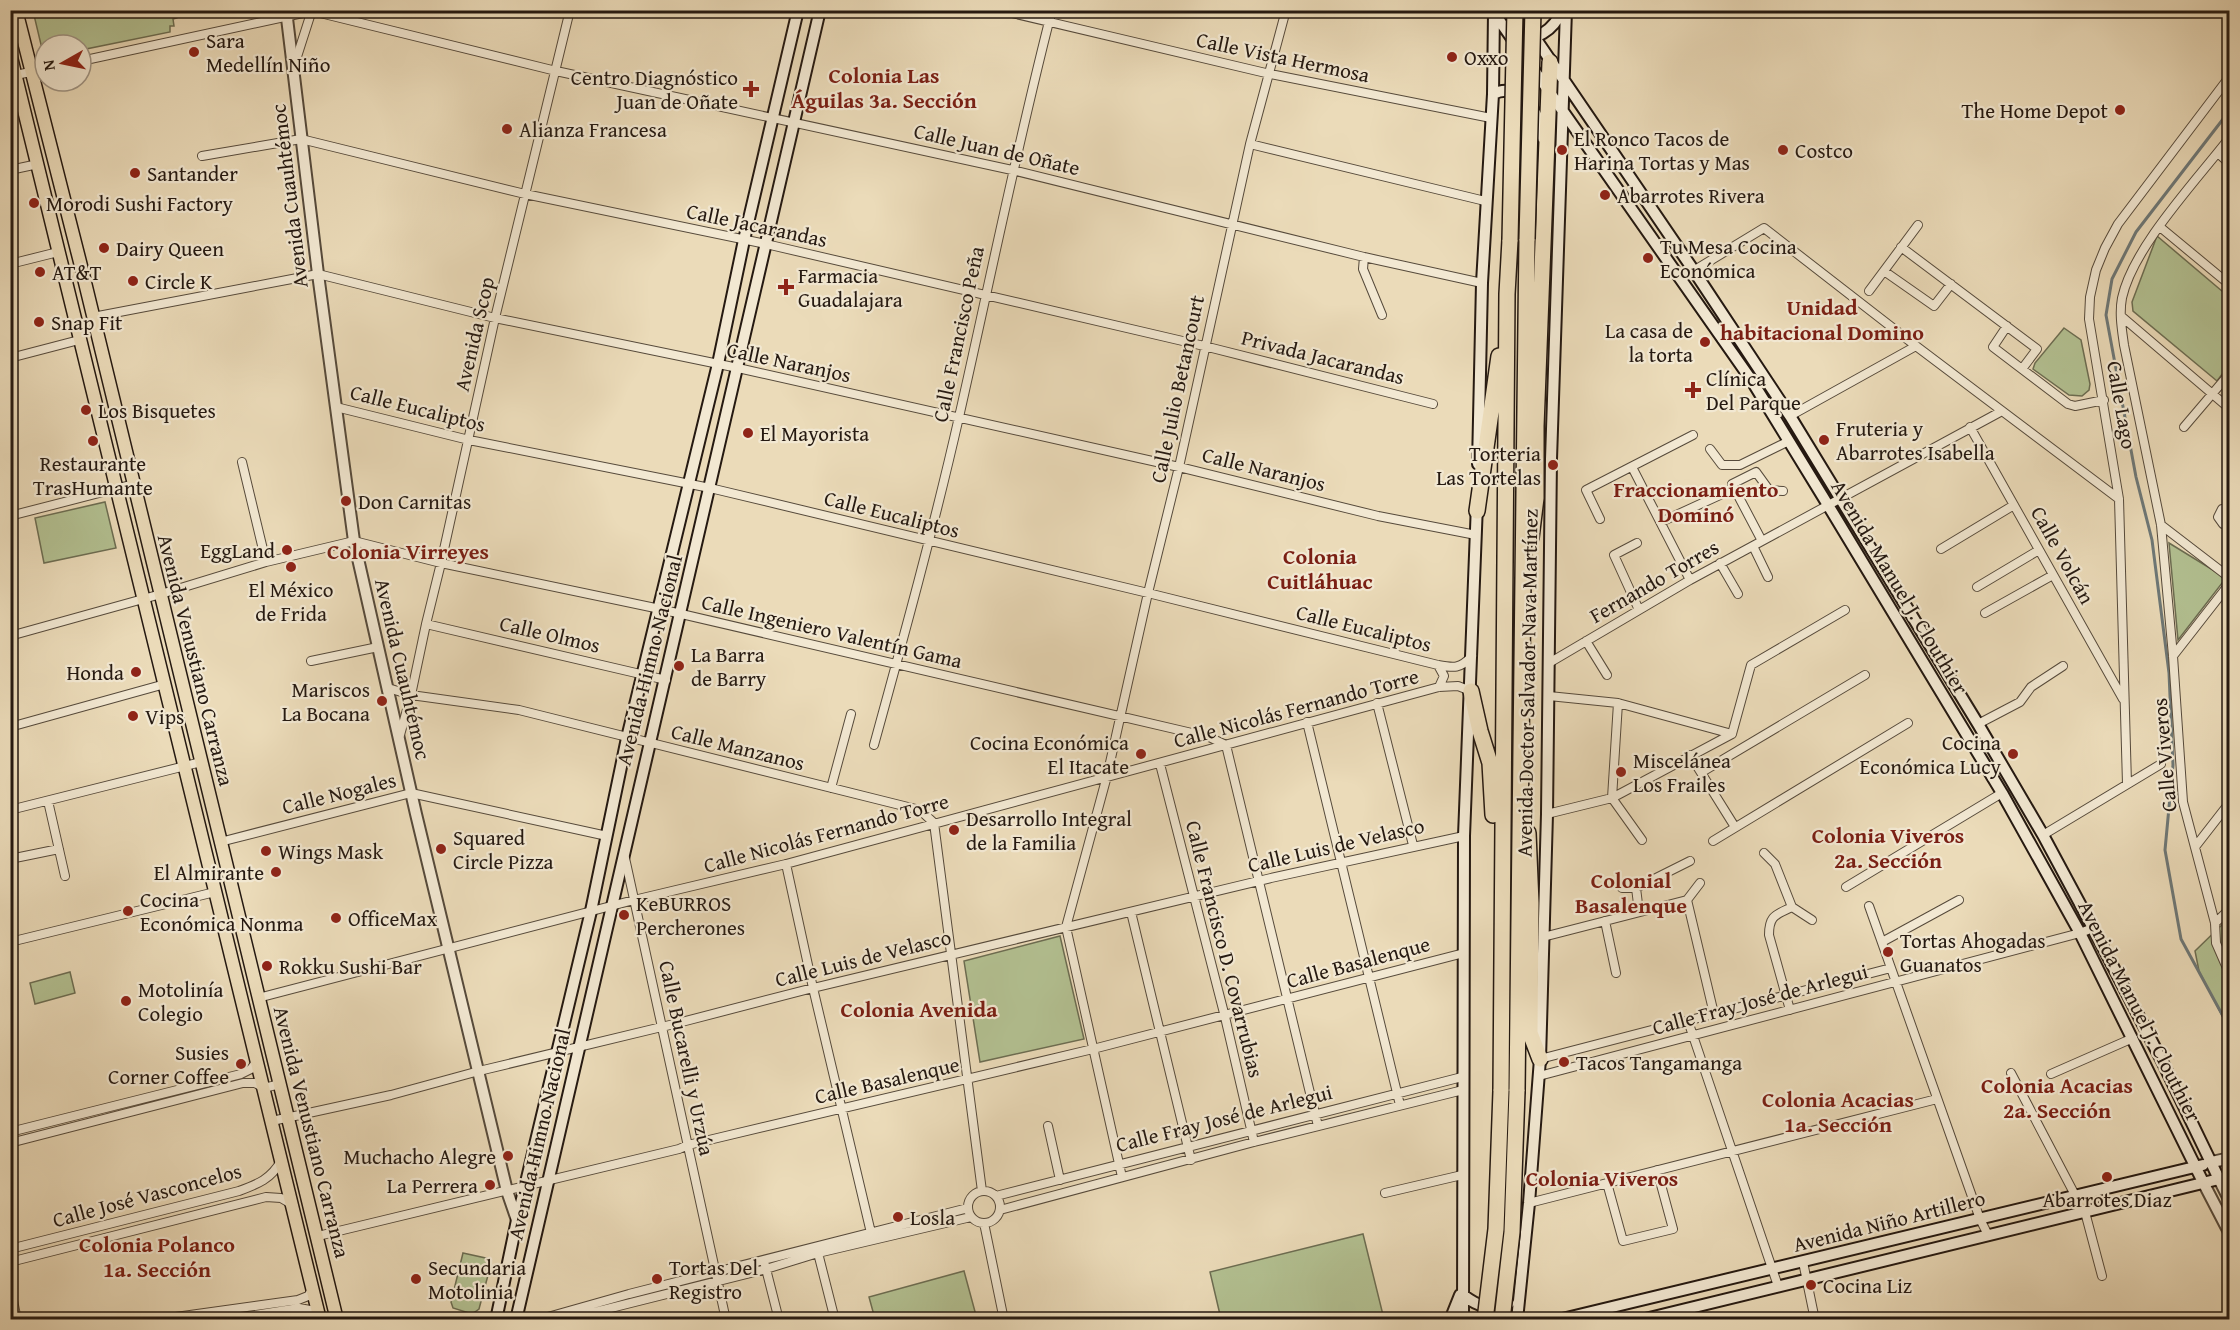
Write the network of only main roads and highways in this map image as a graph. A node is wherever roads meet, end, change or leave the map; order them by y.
1 (16, 10) edge
2 (798, 10) edge
3 (820, 10) edge
4 (1515, 10) edge
5 (1533, 10) edge
6 (1564, 10) edge
7 (1494, 11) edge
8 (287, 13) edge
9 (1534, 39) junction
10 (1514, 44) junction
11 (10, 53) edge
12 (1550, 62) junction
13 (13, 76) edge
14 (1563, 81) junction
15 (1549, 91) junction
16 (1493, 94) junction
17 (1562, 111) junction
18 (1545, 169) junction
19 (1508, 294) junction
20 (1555, 317) junction
21 (1540, 340) junction
22 (1536, 426) junction
23 (1551, 459) junction
24 (1477, 511) junction
25 (1522, 624) junction
26 (1471, 691) junction
27 (1520, 772) junction
28 (1502, 889) junction
29 (1540, 1059) junction
30 (2229, 1158) edge
31 (2212, 1162) junction
32 (2197, 1166) junction
33 (2224, 1178) edge
34 (2204, 1184) junction
35 (2229, 1201) edge
36 (517, 1220) junction
37 (2229, 1234) edge
38 (1463, 1292) junction
39 (1520, 1294) junction
40 (1686, 1314) edge
41 (320, 1318) edge
42 (337, 1320) edge
43 (496, 1320) edge
44 (516, 1320) edge
45 (1450, 1320) edge
46 (1463, 1320) edge
47 (1485, 1320) edge
48 (1502, 1320) edge
49 (1517, 1320) edge
50 (1558, 1320) edge
51 (1641, 1320) edge

1 - 42 main road, Avenida Venustiano Carranza
2 - 36 main road, Avenida Himno Nacional
3 - 44 main road, Avenida Himno Nacional
4 - 9 main road, Avenida Manuel J. Clouthier
4 - 19 highway, Avenida Doctor Salvador Nava Martínez, bridge
5 - 25 highway, Avenida Doctor Salvador Nava Martínez, bridge
6 - 9 main road
6 - 14 main road, Avenida Doctor Salvador Nava Martínez
7 - 10 main road, Avenida Manuel J. Clouthier
7 - 16 main road
8 - 36 main road, Avenida Cuauhtémoc
9 - 10 main road
9 - 12 main road, Avenida Manuel J. Clouthier
10 - 15 main road, Avenida Manuel J. Clouthier
11 - 13 main road, Avenida Venustiano Carranza
12 - 14 main road, Avenida Manuel J. Clouthier
12 - 15 highway
13 - 41 main road, Avenida Venustiano Carranza
14 - 17 main road, Avenida Doctor Salvador Nava Martínez
14 - 31 main road, Avenida Manuel J. Clouthier
15 - 17 main road, Avenida Manuel J. Clouthier
15 - 18 highway
16 - 18 main road
16 - 24 main road
17 - 20 main road, Avenida Doctor Salvador Nava Martínez
17 - 32 main road, Avenida Manuel J. Clouthier
18 - 21 highway
19 - 24 highway
19 - 28 highway, Avenida Doctor Salvador Nava Martínez
20 - 21 main road
20 - 23 main road, Avenida Doctor Salvador Nava Martínez
21 - 22 highway
22 - 23 main road
22 - 25 highway
23 - 29 main road, Avenida Doctor Salvador Nava Martínez
24 - 26 main road
25 - 27 highway, Avenida Doctor Salvador Nava Martínez
26 - 28 highway
26 - 38 main road
27 - 29 highway
27 - 48 highway, Avenida Doctor Salvador Nava Martínez, bridge
28 - 47 highway, Avenida Doctor Salvador Nava Martínez, bridge
29 - 39 main road, Avenida Doctor Salvador Nava Martínez
30 - 31 main road, Avenida Niño Artillero
31 - 32 main road, Avenida Niño Artillero
31 - 33 main road, Avenida Manuel J. Clouthier
32 - 34 main road, Avenida Manuel J. Clouthier
32 - 50 main road, Avenida Niño Artillero
33 - 34 main road, Avenida Niño Artillero
33 - 35 main road, Avenida Manuel J. Clouthier
34 - 37 main road, Avenida Manuel J. Clouthier
34 - 40 main road, Avenida Niño Artillero
36 - 43 main road, Avenida Himno Nacional
38 - 39 main road
38 - 45 main road
38 - 46 main road
39 - 49 main road, Avenida Doctor Salvador Nava Martínez
40 - 51 main road, Avenida Niño Artillero

